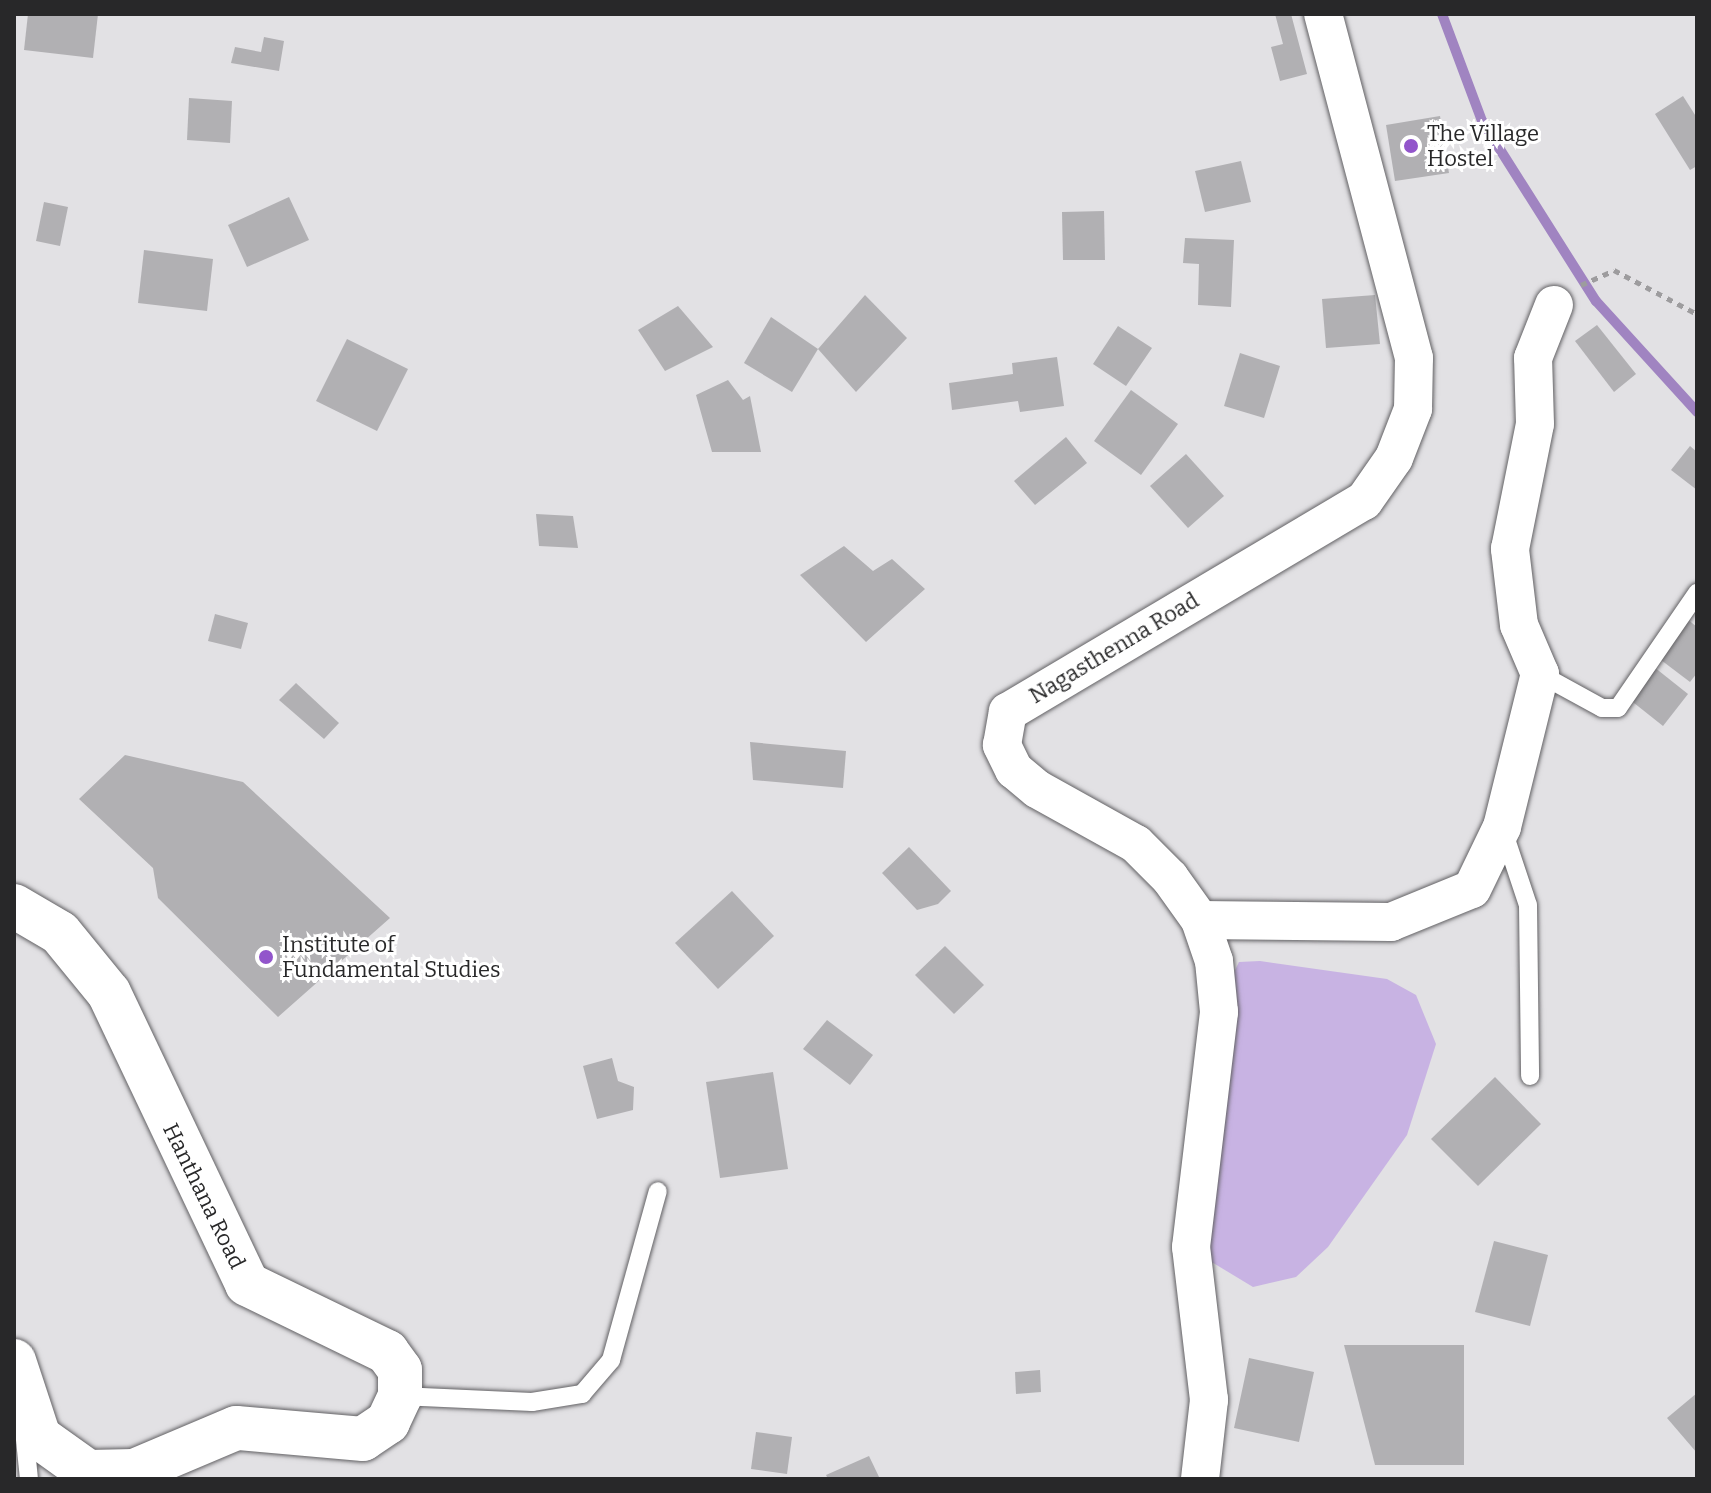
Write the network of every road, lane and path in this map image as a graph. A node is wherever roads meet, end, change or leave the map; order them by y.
1 (1323, 14) edge
2 (1599, 272) dead end
3 (1554, 305) dead end
4 (1697, 314) edge
5 (1697, 593) edge
6 (1540, 674) junction
7 (1502, 827) junction
8 (14, 906) edge
9 (1200, 920) junction
10 (1530, 1076) dead end
11 (658, 1191) dead end
12 (15, 1364) edge
13 (400, 1396) junction
14 (29, 1479) edge
15 (1200, 1479) edge

1 - 9 street, Nagasthenna Road
2 - 4 path
3 - 6 street
5 - 6 lane
6 - 7 street
7 - 9 street
7 - 10 lane
8 - 13 street, Hanthana Road
9 - 15 street, Nagasthenna Road
11 - 13 lane
12 - 13 street
12 - 14 lane

